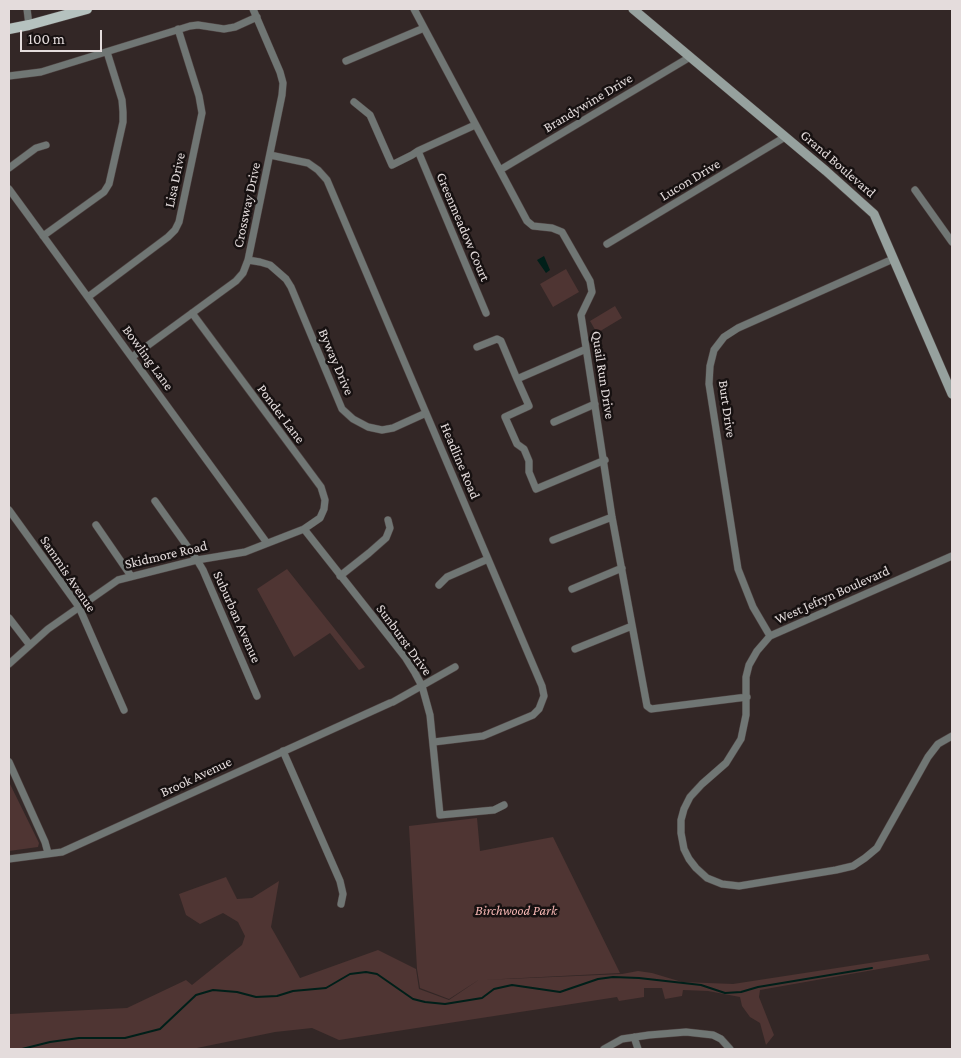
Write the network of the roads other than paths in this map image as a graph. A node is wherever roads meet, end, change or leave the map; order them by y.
1 (26, 9) edge
2 (87, 9) edge
3 (253, 9) edge
4 (414, 9) edge
5 (633, 9) edge
6 (257, 17) junction
7 (29, 25) junction
8 (424, 28) junction
9 (9, 29) edge
10 (178, 29) junction
11 (107, 52) junction
12 (690, 57) junction
13 (346, 61) dead end
14 (9, 76) edge
15 (354, 102) dead end
16 (476, 126) junction
17 (785, 137) junction
18 (46, 144) dead end
19 (418, 151) junction
20 (270, 155) junction
21 (9, 168) edge
22 (500, 170) junction
23 (9, 189) edge
24 (915, 190) dead end
25 (43, 236) junction
26 (952, 242) edge
27 (607, 244) dead end
28 (893, 259) junction
29 (248, 260) junction
30 (88, 297) junction
31 (486, 312) dead end
32 (192, 313) junction
33 (477, 347) dead end
34 (586, 349) junction
35 (132, 357) junction
36 (517, 379) junction
37 (952, 394) edge
38 (595, 404) junction
39 (426, 413) junction
40 (554, 422) dead end
41 (604, 460) junction
42 (155, 501) dead end
43 (9, 510) edge
44 (612, 517) junction
45 (388, 520) dead end
46 (96, 525) dead end
47 (304, 529) junction
48 (552, 540) dead end
49 (267, 543) junction
50 (952, 556) edge
51 (488, 559) junction
52 (197, 560) junction
53 (622, 568) junction
54 (131, 576) junction
55 (340, 576) junction
56 (439, 585) dead end
57 (572, 589) dead end
58 (79, 607) junction
59 (9, 618) edge
60 (632, 626) junction
61 (770, 636) junction
62 (29, 644) junction
63 (575, 650) dead end
64 (9, 664) edge
65 (455, 667) dead end
66 (422, 686) junction
67 (257, 696) dead end
68 (747, 698) junction
69 (124, 710) dead end
70 (952, 736) edge
71 (434, 742) junction
72 (283, 751) junction
73 (9, 762) edge
74 (504, 805) dead end
75 (48, 854) junction
76 (9, 859) edge
77 (341, 904) dead end
78 (634, 1037) junction
79 (604, 1049) edge
80 (638, 1049) edge
81 (730, 1049) edge

1 - 7 street
2 - 7 main road
3 - 6 street, Crossway Drive
4 - 8 street, Quail Run Drive
5 - 12 street, Grand Boulevard
6 - 10 street
6 - 20 street, Crossway Drive
7 - 9 main road
8 - 13 street
8 - 16 street, Quail Run Drive
10 - 11 street
10 - 30 street, Lisa Drive
11 - 14 street
11 - 25 street
12 - 17 street, Grand Boulevard
12 - 22 street, Brandywine Drive
15 - 19 street
16 - 19 street
16 - 22 street, Quail Run Drive
17 - 27 street, Lucon Drive
17 - 28 street, Grand Boulevard
18 - 21 street
19 - 31 street, Greenmeadow Court
20 - 29 street, Crossway Drive
20 - 39 street, Headline Road
22 - 34 street, Quail Run Drive
23 - 25 street, Bowling Lane
24 - 26 street
25 - 30 street, Bowling Lane
28 - 37 street, Grand Boulevard
28 - 61 street, Burt Drive
29 - 32 street, Crossway Drive
29 - 39 street, Byway Drive
30 - 35 street, Bowling Lane
32 - 35 street, Crossway Drive
32 - 47 street, Ponder Lane
33 - 36 street
34 - 36 street
34 - 38 street, Quail Run Drive
35 - 49 street, Bowling Lane
36 - 41 street
38 - 40 street
38 - 41 street, Quail Run Drive
39 - 51 street, Headline Road
41 - 44 street, Quail Run Drive
42 - 52 street, Suburban Avenue
43 - 58 street, Sammis Avenue
44 - 48 street
44 - 53 street, Quail Run Drive
45 - 55 street
46 - 54 street
47 - 49 street, Skidmore Road
47 - 55 street, Sunburst Drive
49 - 52 street, Skidmore Road
50 - 61 street, West Jefryn Boulevard
51 - 56 street
51 - 71 street, Headline Road
52 - 54 street, Skidmore Road
52 - 67 street, Suburban Avenue
53 - 57 street
53 - 60 street, Quail Run Drive
54 - 58 street, Skidmore Road
55 - 66 street, Sunburst Drive
58 - 62 street, Skidmore Road
58 - 69 street, Sammis Avenue
59 - 62 street
60 - 63 street
60 - 68 street, Quail Run Drive
61 - 68 street, West Jefryn Boulevard
62 - 64 street, Skidmore Road
65 - 66 street, Brook Avenue
66 - 71 street, Sunburst Drive
66 - 72 street, Brook Avenue
68 - 70 street, West Jefryn Boulevard
71 - 74 street, Sunburst Drive
72 - 75 street, Brook Avenue
72 - 77 street
73 - 75 street
75 - 76 street, Brook Avenue
78 - 79 street
78 - 80 street
78 - 81 street

